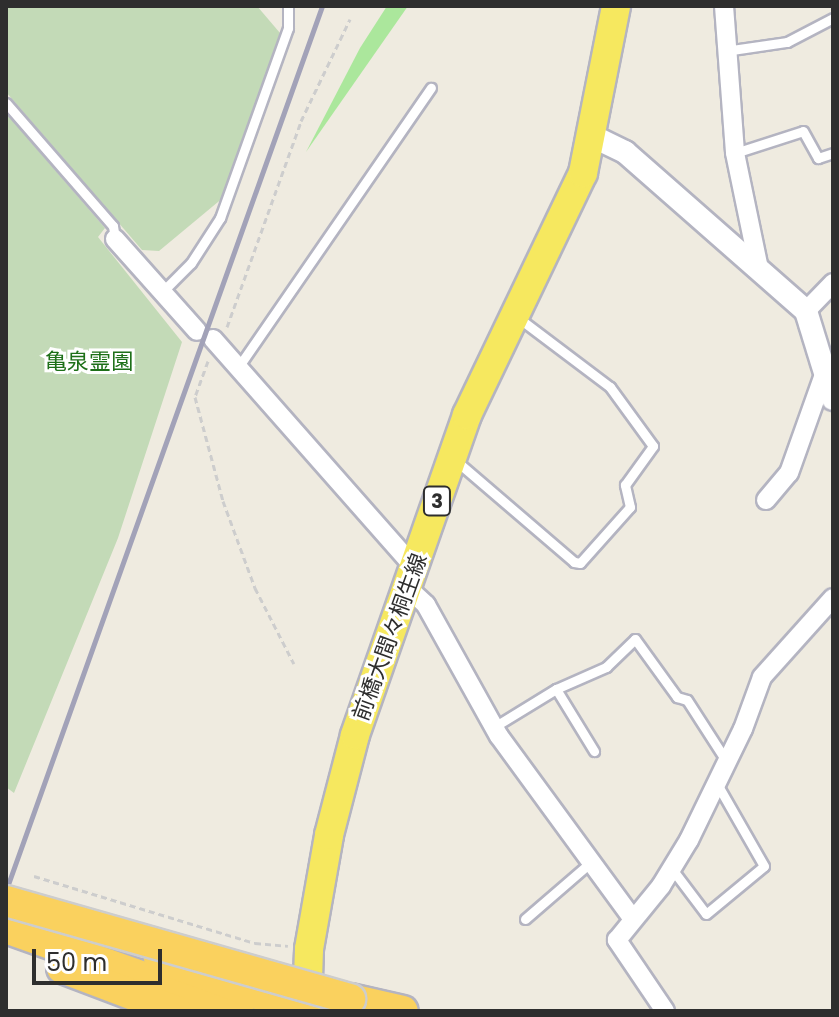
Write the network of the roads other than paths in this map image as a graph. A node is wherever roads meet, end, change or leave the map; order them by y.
1 (288, 6) edge
2 (616, 6) edge
3 (724, 6) edge
4 (833, 18) edge
5 (725, 51) junction
6 (431, 88) dead end
7 (6, 103) edge
8 (592, 136) junction
9 (735, 153) junction
10 (833, 153) edge
11 (115, 239) joint
12 (758, 264) junction
13 (833, 283) edge
14 (161, 293) junction
15 (806, 311) junction
16 (514, 315) junction
17 (239, 366) junction
18 (826, 369) junction
19 (833, 399) edge
20 (451, 457) junction
21 (766, 500) dead end
22 (412, 579) junction
23 (833, 598) edge
24 (556, 689) junction
25 (494, 727) junction
26 (594, 751) dead end
27 (727, 762) junction
28 (717, 784) junction
29 (591, 862) junction
30 (672, 869) junction
31 (6, 903) edge
32 (632, 918) junction
33 (525, 919) dead end
34 (6, 928) edge
35 (6, 948) edge
36 (114, 999) dead end
37 (139, 1011) edge
38 (176, 1011) edge
39 (239, 1011) edge
40 (305, 1011) edge
41 (403, 1011) edge
42 (665, 1011) edge

1 - 14 lane
2 - 8 main road, 前橋大間々桐生線 / 3
3 - 5 street
4 - 5 lane
5 - 9 street
6 - 17 lane
7 - 11 lane
8 - 12 street
8 - 16 main road, 前橋大間々桐生線 / 3
9 - 10 lane
9 - 12 street
11 - 14 street
12 - 15 street
13 - 15 street
14 - 17 street
15 - 18 street
16 - 20 main road, 前橋大間々桐生線 / 3
16 - 20 lane
17 - 22 street
18 - 19 street
18 - 21 street
20 - 22 main road, 前橋大間々桐生線 / 3
22 - 25 street
22 - 40 main road, 前橋大間々桐生線 / 3
23 - 27 street
24 - 25 lane
24 - 26 lane
24 - 27 lane
25 - 29 street
27 - 28 street
28 - 30 street
28 - 30 lane
29 - 32 street
29 - 33 lane
30 - 32 street
31 - 40 highway, bridge
31 - 41 highway, bridge
32 - 42 street
34 - 39 highway
35 - 38 highway
36 - 37 street

